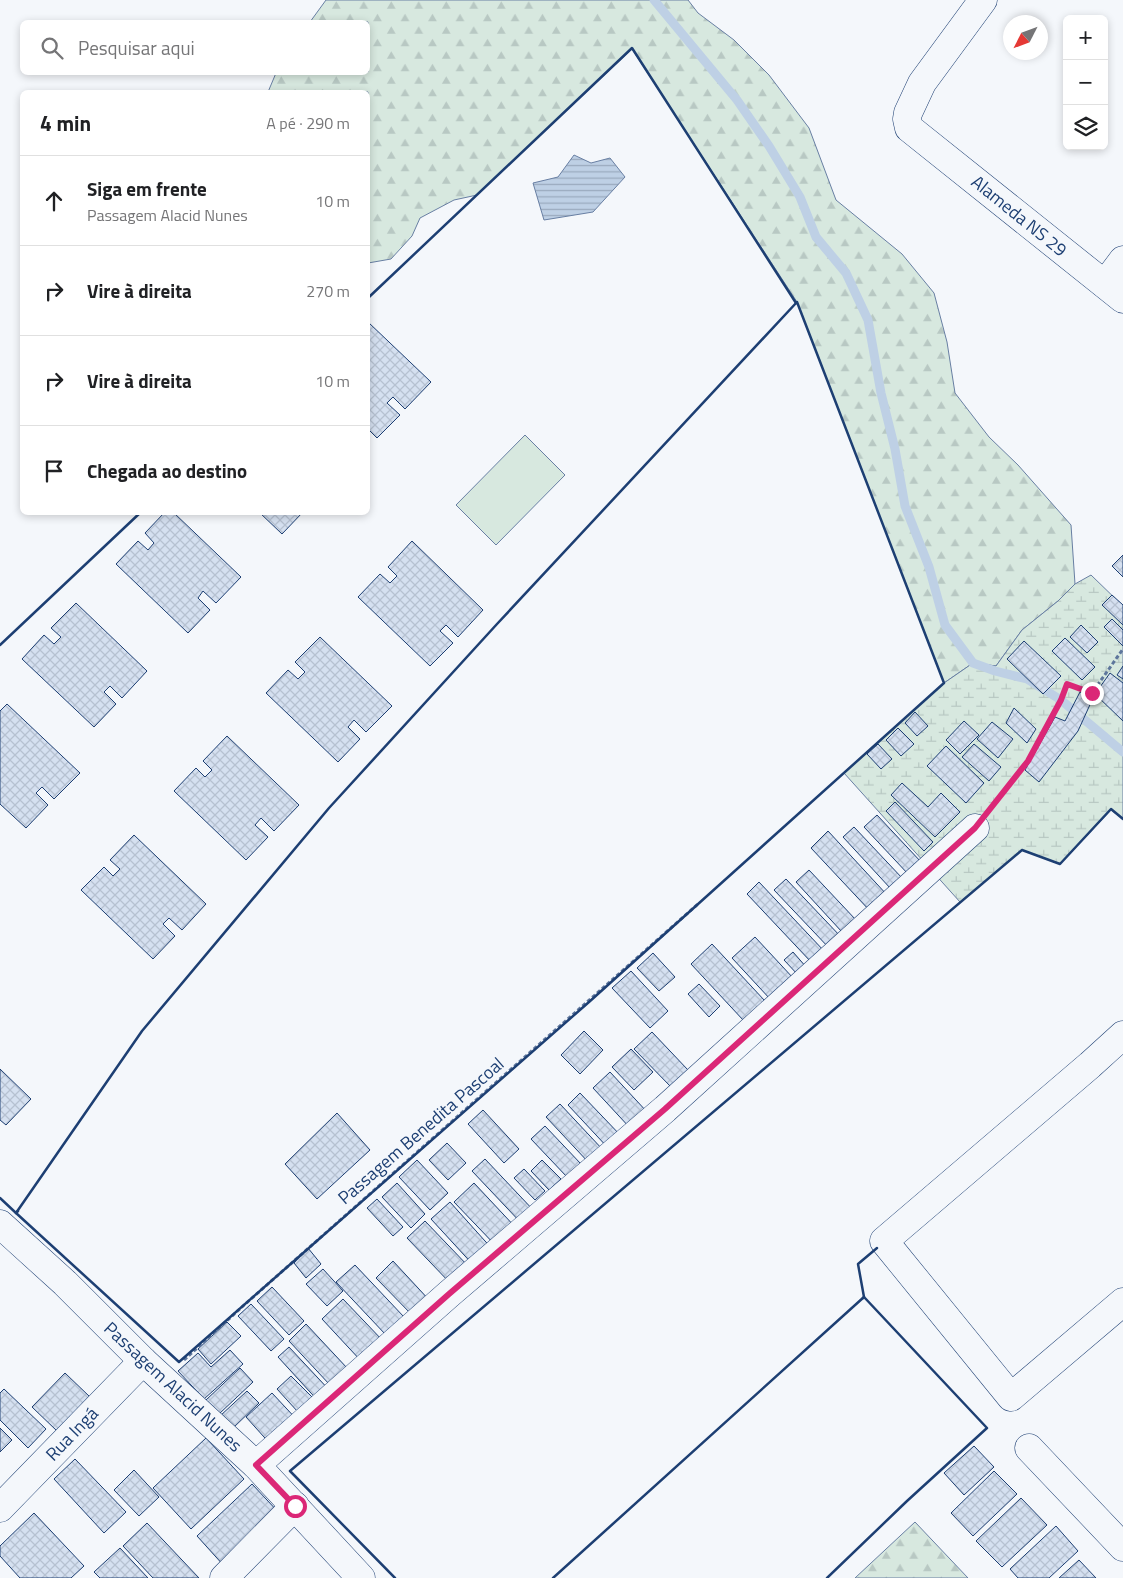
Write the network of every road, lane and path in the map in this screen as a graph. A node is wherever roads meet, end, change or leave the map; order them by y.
1 (983, 0) edge
2 (1123, 260) edge
3 (1114, 292) edge
4 (1123, 648) edge
5 (975, 828) joint
6 (698, 904) dead end
7 (1123, 1035) edge
8 (0, 1224) edge
9 (1123, 1302) edge
10 (143, 1361) junction
11 (163, 1379) junction
12 (1029, 1448) dead end
13 (256, 1465) junction
14 (295, 1506) junction
15 (0, 1508) edge
16 (1123, 1547) edge
17 (224, 1578) edge
18 (361, 1578) edge

1 - 3 street, Alameda NS 29
2 - 3 street, Alameda NS 29
4 - 5 path
5 - 13 street
6 - 11 path, Passagem Benedita Pascoal
7 - 9 street
8 - 10 street, Passagem Alacid Nunes
10 - 11 street, Passagem Alacid Nunes
10 - 15 street, Rua Ingá
11 - 13 street, Passagem Alacid Nunes
12 - 16 street
13 - 14 street, Passagem Alacid Nunes
14 - 17 street
14 - 18 street, Passagem Alacid Nunes

